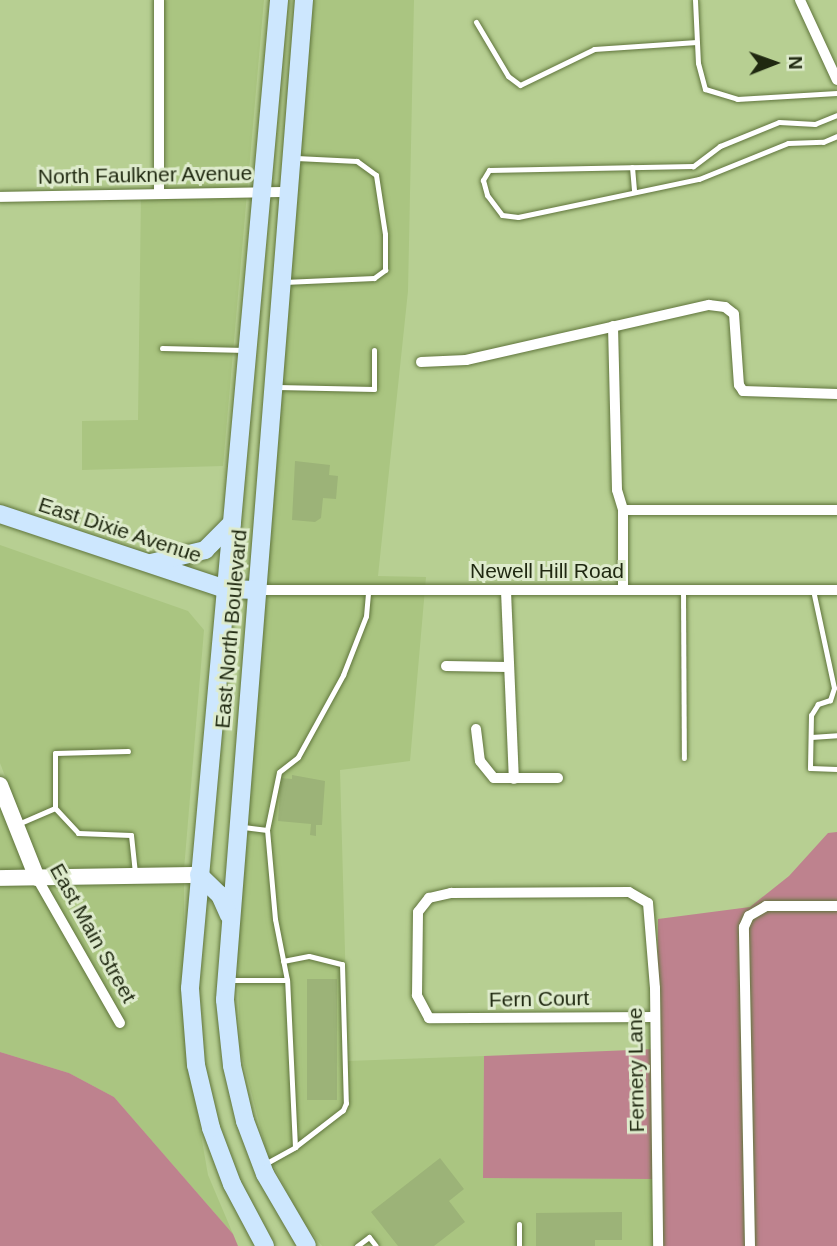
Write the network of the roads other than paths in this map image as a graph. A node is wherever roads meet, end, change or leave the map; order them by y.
1 (159, 0) edge
2 (279, 0) edge
3 (304, 0) edge
4 (695, 0) edge
5 (800, 0) edge
6 (476, 22) dead end
7 (697, 43) junction
8 (837, 80) edge
9 (837, 93) edge
10 (837, 115) edge
11 (837, 136) edge
12 (293, 158) junction
13 (632, 167) junction
14 (634, 190) junction
15 (262, 191) junction
16 (159, 192) junction
17 (290, 192) junction
18 (0, 197) edge
19 (283, 282) junction
20 (613, 326) junction
21 (162, 348) dead end
22 (248, 350) junction
23 (374, 350) dead end
24 (421, 362) dead end
25 (274, 387) junction
26 (837, 394) edge
27 (623, 510) junction
28 (837, 510) edge
29 (5, 519) edge
30 (232, 523) junction
31 (148, 563) junction
32 (226, 589) junction
33 (683, 589) junction
34 (257, 590) junction
35 (623, 590) junction
36 (813, 590) junction
37 (837, 590) edge
38 (368, 591) junction
39 (506, 591) junction
40 (446, 666) dead end
41 (508, 667) junction
42 (830, 699) junction
43 (837, 706) edge
44 (476, 729) dead end
45 (837, 735) edge
46 (811, 737) junction
47 (128, 751) dead end
48 (684, 758) dead end
49 (837, 769) edge
50 (558, 778) dead end
51 (514, 779) junction
52 (0, 785) edge
53 (55, 808) junction
54 (15, 825) junction
55 (237, 826) junction
56 (267, 830) junction
57 (199, 875) junction
58 (135, 876) junction
59 (0, 878) edge
60 (37, 878) junction
61 (837, 906) edge
62 (230, 918) junction
63 (283, 961) junction
64 (225, 980) junction
65 (287, 980) junction
66 (425, 1016) joint
67 (655, 1017) junction
68 (120, 1023) dead end
69 (295, 1147) junction
70 (262, 1166) junction
71 (519, 1224) dead end
72 (265, 1246) edge
73 (307, 1246) edge
74 (357, 1246) edge
75 (376, 1246) edge
76 (519, 1246) edge
77 (658, 1246) edge
78 (750, 1246) edge

1 - 16 street
2 - 15 main road, East North Boulevard
3 - 12 main road, East North Boulevard
4 - 7 lane
5 - 8 street
6 - 7 lane
7 - 9 lane
10 - 13 lane
11 - 14 lane
12 - 17 main road, East North Boulevard
12 - 19 lane
13 - 14 lane
13 - 14 lane
15 - 16 street, North Faulkner Avenue
15 - 17 street, North Faulkner Avenue
15 - 22 main road, East North Boulevard
16 - 18 street, North Faulkner Avenue
17 - 19 main road, East North Boulevard
19 - 25 main road, East North Boulevard
20 - 24 street
20 - 26 street
20 - 27 street
21 - 22 lane
22 - 30 main road, East North Boulevard
23 - 25 lane
25 - 34 main road, East North Boulevard
27 - 28 street
27 - 35 street
29 - 31 main road, East Dixie Avenue
30 - 31 main road
30 - 32 main road, East North Boulevard
31 - 32 main road, East Dixie Avenue
32 - 34 main road, East Dixie Avenue
32 - 57 main road, East North Boulevard
33 - 35 street, Newell Hill Road
33 - 36 street, Newell Hill Road
33 - 48 lane
34 - 38 street, Newell Hill Road
34 - 55 main road, East North Boulevard
35 - 39 street, Newell Hill Road
36 - 37 street, Newell Hill Road
36 - 42 lane
38 - 39 street, Newell Hill Road
38 - 56 lane
39 - 41 street
40 - 41 street
41 - 51 street
42 - 43 lane
42 - 46 lane
44 - 51 street
45 - 46 lane
46 - 49 lane
47 - 53 lane
50 - 51 street
52 - 54 street, East Main Street
53 - 54 lane
53 - 58 lane
54 - 60 street, East Main Street
55 - 56 lane
55 - 62 main road, East North Boulevard
56 - 63 lane
57 - 58 street
57 - 62 main road
57 - 72 main road, East North Boulevard
58 - 60 street
59 - 60 street
60 - 68 street, East Main Street
61 - 78 street
62 - 64 main road, East North Boulevard
63 - 65 lane
63 - 69 lane
64 - 65 lane
64 - 70 main road, East North Boulevard
65 - 69 lane
66 - 67 street, Fern Court
66 - 67 street, Fernery Lane
67 - 77 street, Fernery Lane
69 - 70 lane
70 - 73 main road, East North Boulevard
71 - 76 lane
74 - 75 lane

